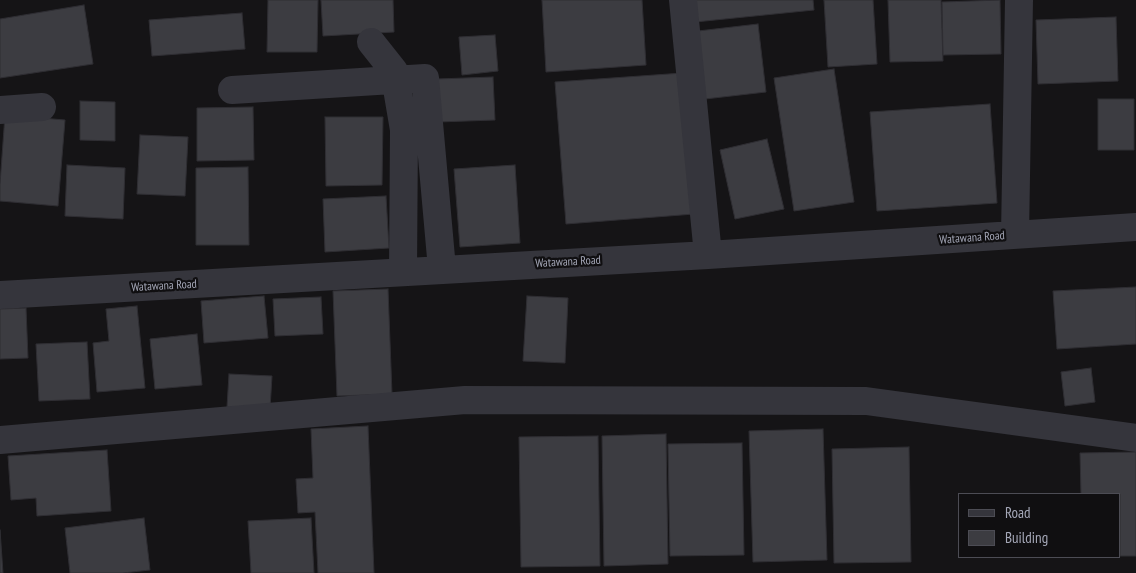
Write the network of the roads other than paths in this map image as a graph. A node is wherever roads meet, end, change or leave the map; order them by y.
1 (683, 0) edge
2 (1019, 0) edge
3 (371, 42) dead end
4 (396, 79) junction
5 (232, 90) dead end
6 (42, 107) dead end
7 (0, 110) edge
8 (1136, 226) edge
9 (1015, 235) junction
10 (708, 255) junction
11 (442, 269) junction
12 (404, 272) junction
13 (0, 295) edge
14 (1136, 438) edge
15 (0, 440) edge

1 - 10 street
2 - 9 street
3 - 4 street
4 - 5 street
4 - 11 street
4 - 12 street
6 - 7 street
8 - 9 street, Watawana Road
9 - 10 street, Watawana Road
10 - 11 street, Watawana Road
11 - 12 street, Watawana Road
12 - 13 street, Watawana Road
14 - 15 street

